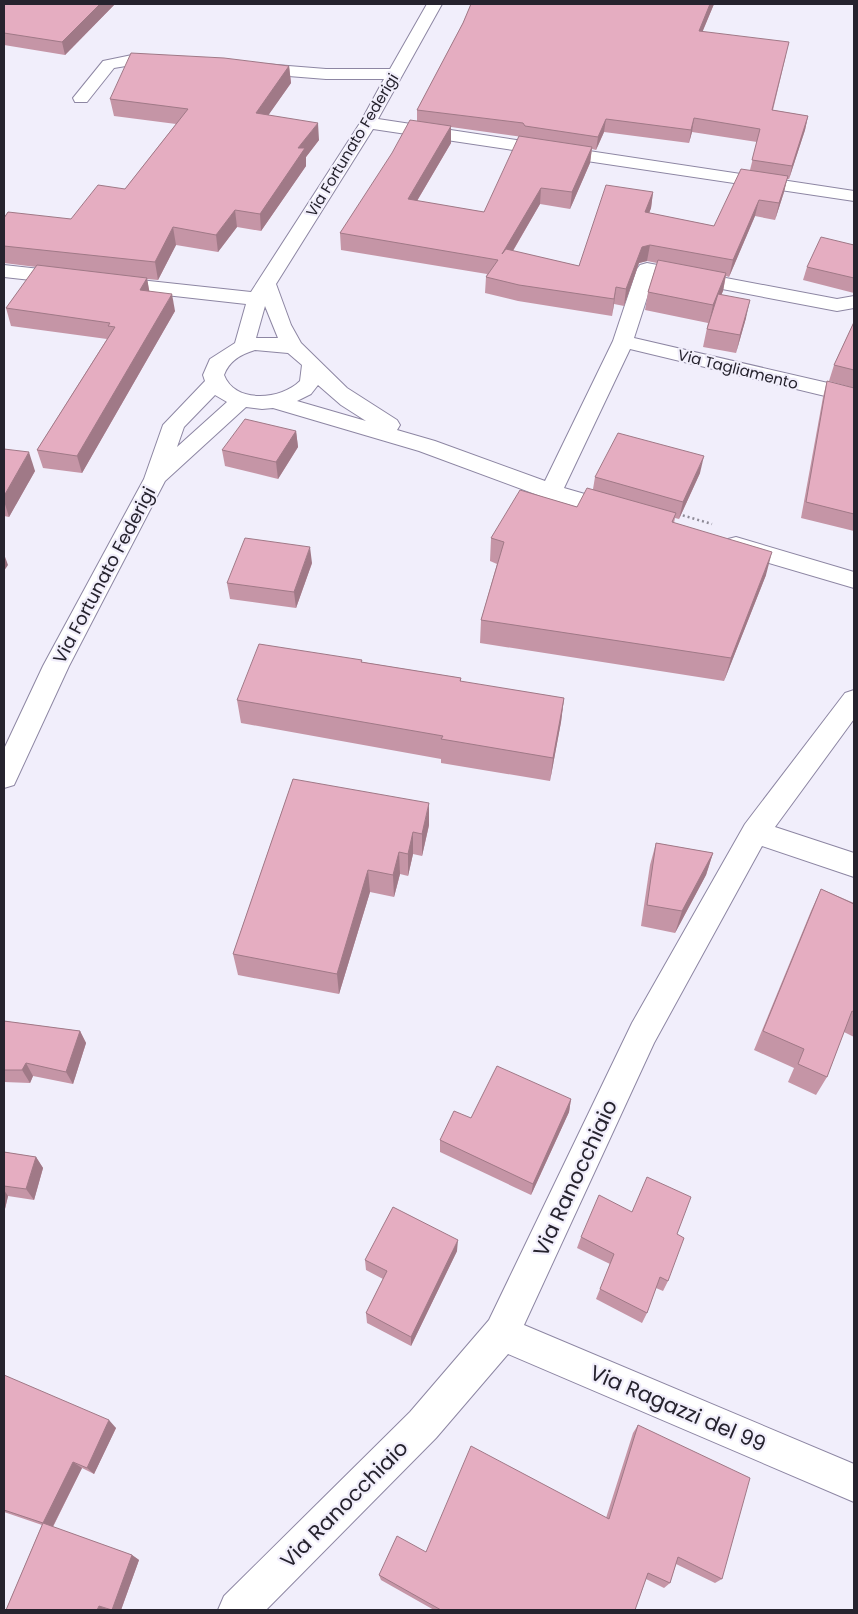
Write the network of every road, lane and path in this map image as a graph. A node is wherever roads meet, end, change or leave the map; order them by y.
1 (434, 4) edge
2 (182, 63) edge
3 (235, 66) edge
4 (395, 74) junction
5 (81, 98) dead end
6 (368, 123) junction
7 (854, 196) edge
8 (4, 272) edge
9 (262, 291) junction
10 (854, 302) edge
11 (623, 340) junction
12 (244, 346) junction
13 (294, 348) junction
14 (313, 368) junction
15 (215, 383) junction
16 (854, 396) edge
17 (240, 401) junction
18 (278, 402) junction
19 (427, 446) junction
20 (155, 479) junction
21 (551, 492) junction
22 (636, 516) edge
23 (712, 538) edge
24 (854, 580) edge
25 (854, 700) edge
26 (4, 777) edge
27 (755, 832) junction
28 (854, 865) edge
29 (502, 1333) junction
30 (854, 1483) edge
31 (238, 1610) edge

1 - 4 street, Via Fortunato Federigi
2 - 5 street
3 - 4 street
4 - 6 street, Via Fortunato Federigi
6 - 7 street
6 - 9 street, Via Fortunato Federigi
8 - 9 street
9 - 12 street, Via Fortunato Federigi
9 - 13 street
10 - 11 street
11 - 16 street, Via Tagliamento
11 - 21 street
12 - 13 street
12 - 15 street
13 - 14 street
14 - 18 street
14 - 19 street
15 - 17 street
15 - 20 street, Via Fortunato Federigi
17 - 18 street
17 - 20 street
18 - 19 street
19 - 21 street
20 - 26 street, Via Fortunato Federigi
21 - 22 street
23 - 24 street
25 - 27 street, Via Ranocchiaio
27 - 28 street
27 - 29 street, Via Ranocchiaio
29 - 30 street, Via Ragazzi del 99
29 - 31 street, Via Ranocchiaio

